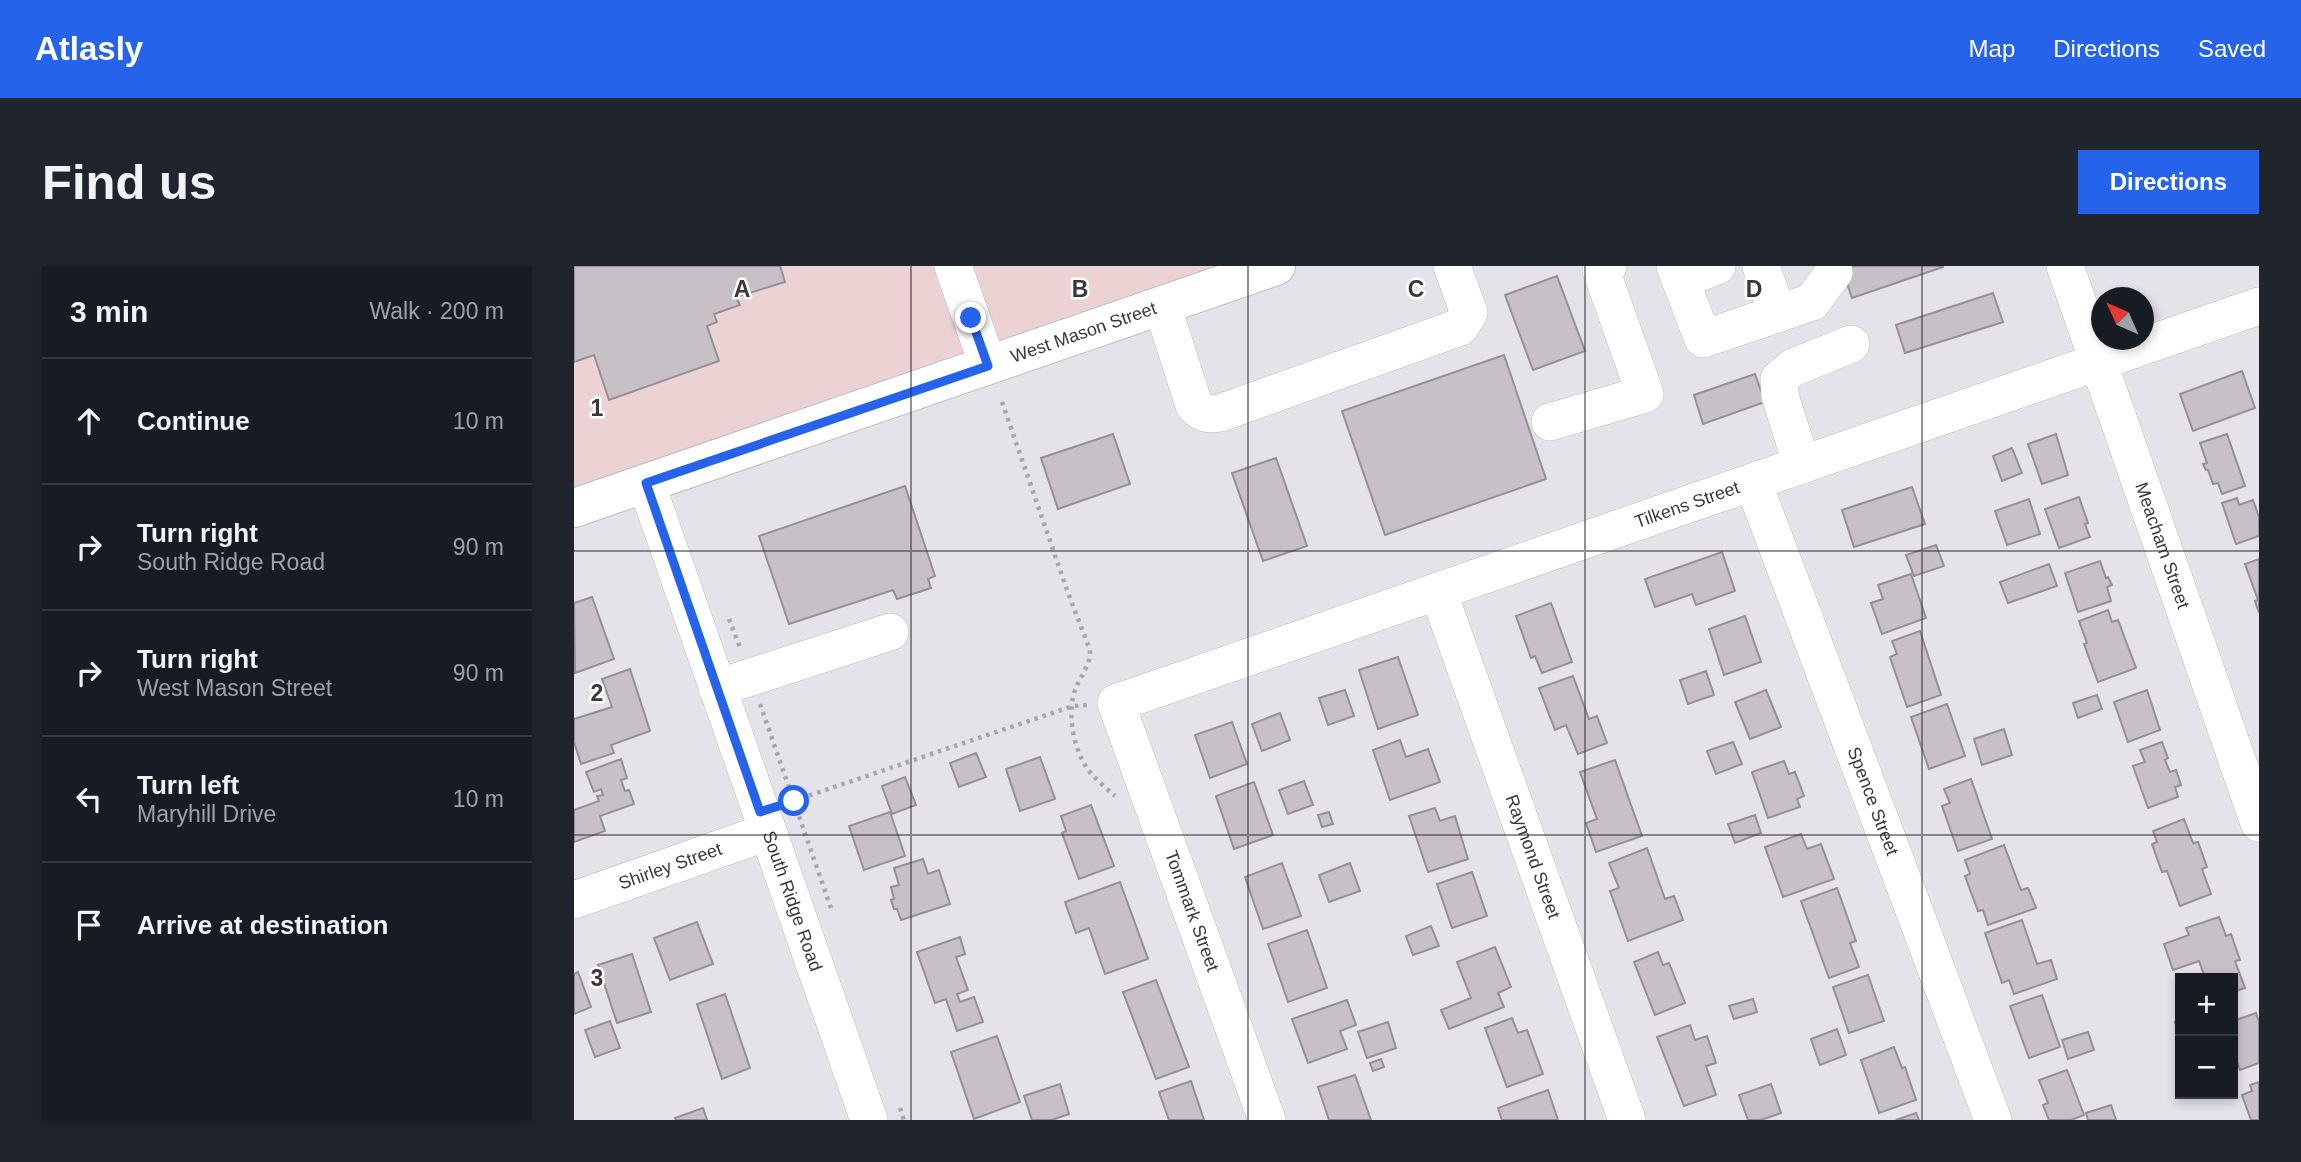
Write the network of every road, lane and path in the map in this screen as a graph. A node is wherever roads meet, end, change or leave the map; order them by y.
1 (953, 266) edge
2 (1276, 266) edge
3 (1452, 266) edge
4 (1608, 266) edge
5 (1717, 266) edge
6 (1761, 266) edge
7 (2065, 266) edge
8 (1834, 272) dead end
9 (1678, 273) edge
10 (1162, 305) junction
11 (2259, 306) edge
12 (1778, 314) junction
13 (1850, 344) dead end
14 (2098, 362) junction
15 (988, 366) junction
16 (1550, 422) dead end
17 (1802, 465) junction
18 (1753, 482) junction
19 (646, 483) junction
20 (574, 508) edge
21 (1438, 591) junction
22 (890, 632) dead end
23 (717, 688) junction
24 (1116, 703) junction
25 (764, 822) junction
26 (2259, 823) edge
27 (574, 900) edge
28 (869, 1120) edge
29 (1267, 1120) edge
30 (1627, 1120) edge
31 (1993, 1120) edge

1 - 15 street
2 - 10 main road, West Mason Street
3 - 10 street
4 - 16 street
5 - 9 street
6 - 12 street
7 - 14 street, Meacham Street
8 - 12 street
9 - 12 street
10 - 15 main road, West Mason Street
11 - 14 street, Tilkens Street
13 - 17 street
14 - 17 street, Tilkens Street
14 - 26 street, Meacham Street
15 - 19 main road, West Mason Street
17 - 18 street, Tilkens Street
18 - 21 street, Tilkens Street
18 - 31 street, Spence Street
19 - 20 main road, West Mason Street
19 - 23 street, South Ridge Road
21 - 24 street, Tilkens Street
21 - 30 street, Raymond Street
22 - 23 street
23 - 25 street, South Ridge Road
24 - 25 path
24 - 29 street, Tommark Street
25 - 27 street, Shirley Street
25 - 28 street, South Ridge Road

